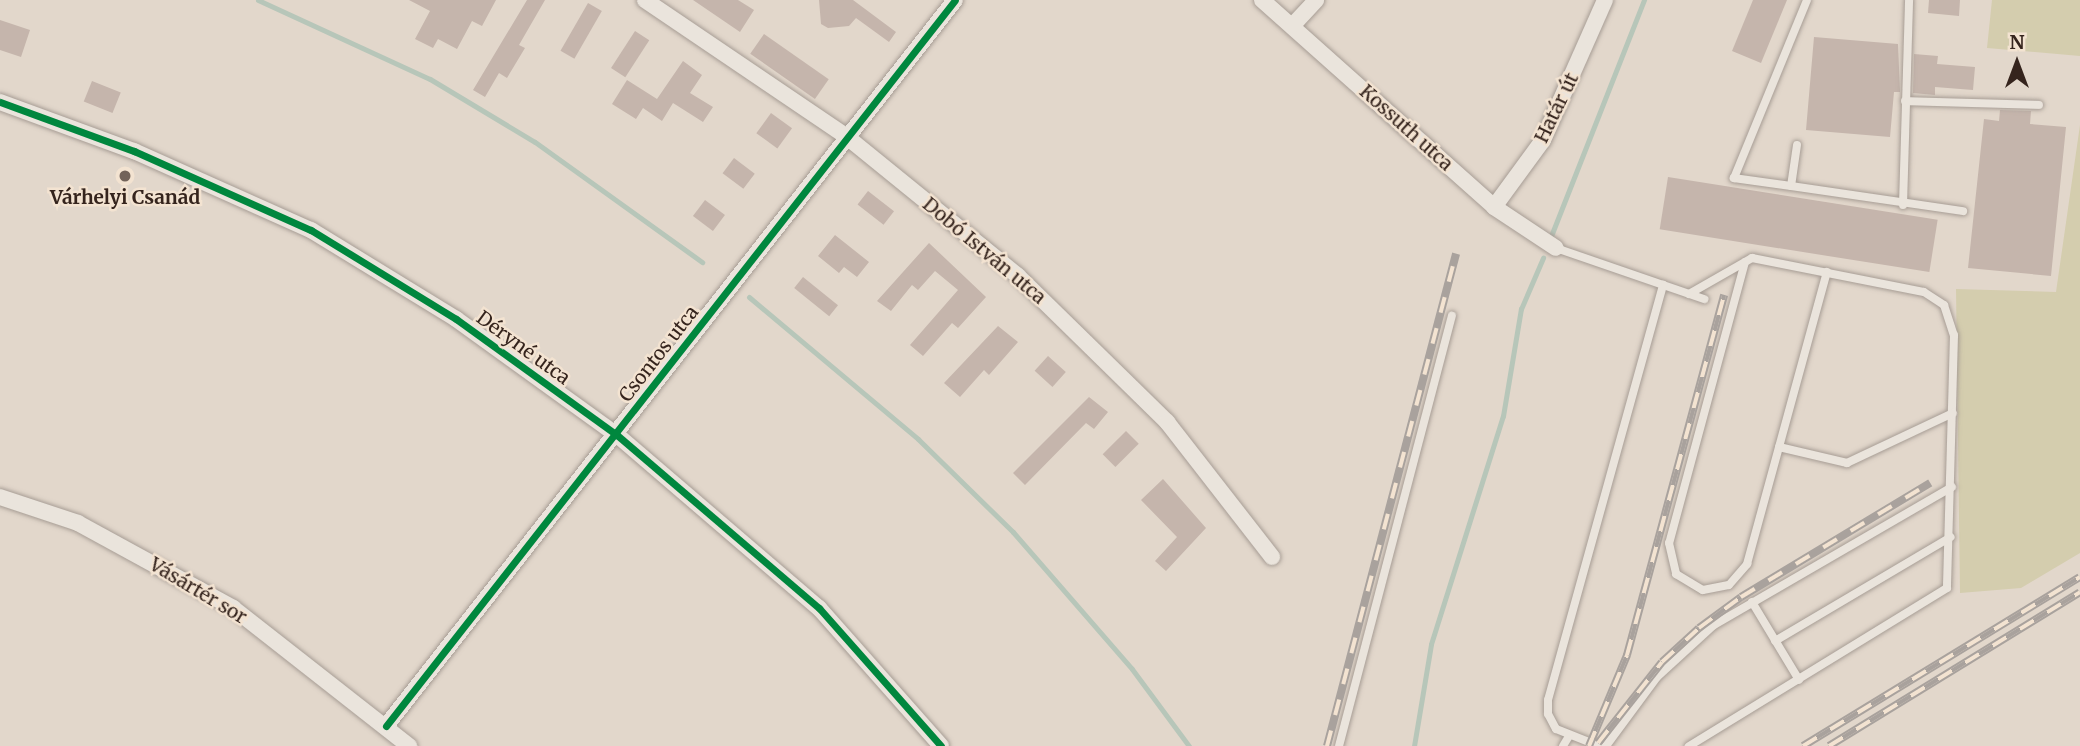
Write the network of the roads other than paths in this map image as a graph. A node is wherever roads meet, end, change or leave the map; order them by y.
1 (645, 0) edge
2 (955, 0) edge
3 (1262, 0) edge
4 (1316, 0) edge
5 (1605, 0) edge
6 (1807, 0) edge
7 (1909, 0) edge
8 (1293, 25) junction
9 (1905, 101) junction
10 (0, 102) edge
11 (2039, 105) dead end
12 (847, 137) junction
13 (1797, 145) dead end
14 (1791, 186) junction
15 (1903, 205) junction
16 (1494, 207) junction
17 (1963, 211) dead end
18 (1556, 248) joint
19 (1745, 262) junction
20 (1826, 272) junction
21 (1663, 285) junction
22 (1689, 294) junction
23 (1704, 299) dead end
24 (1452, 316) dead end
25 (1952, 413) junction
26 (617, 435) junction
27 (1779, 447) junction
28 (1952, 487) junction
29 (0, 497) edge
30 (1951, 537) junction
31 (1272, 557) dead end
32 (1752, 602) junction
33 (1775, 641) junction
34 (1799, 680) junction
35 (386, 726) junction
36 (1569, 736) junction
37 (409, 746) edge
38 (941, 746) edge
39 (1339, 746) edge
40 (1563, 746) edge
41 (1600, 746) edge
42 (1606, 746) edge
43 (1689, 746) edge

1 - 12 street, Dobó István utca
2 - 12 street, Csontos utca
3 - 8 street, Kossuth utca
4 - 8 street
5 - 16 street, Határ út
6 - 14 lane
7 - 9 lane
8 - 16 street, Kossuth utca
9 - 11 lane
9 - 15 lane
10 - 26 street, Déryné utca
12 - 26 street, Csontos utca
12 - 31 street, Dobó István utca
13 - 14 lane
14 - 15 lane
15 - 17 lane
16 - 18 street, Kossuth utca
18 - 21 lane
19 - 20 lane
19 - 22 lane
19 - 27 lane
20 - 25 lane
20 - 27 lane
21 - 22 lane
21 - 36 lane
22 - 23 lane
24 - 39 lane
25 - 27 lane
25 - 28 lane
26 - 35 street, Csontos utca
26 - 38 street, Déryné utca
28 - 30 lane
28 - 32 lane
29 - 35 street, Vásártér sor
30 - 33 lane
30 - 34 lane
32 - 33 lane
32 - 42 lane
33 - 34 lane
34 - 43 lane
35 - 37 street, Vásártér sor
36 - 40 lane
36 - 41 lane

